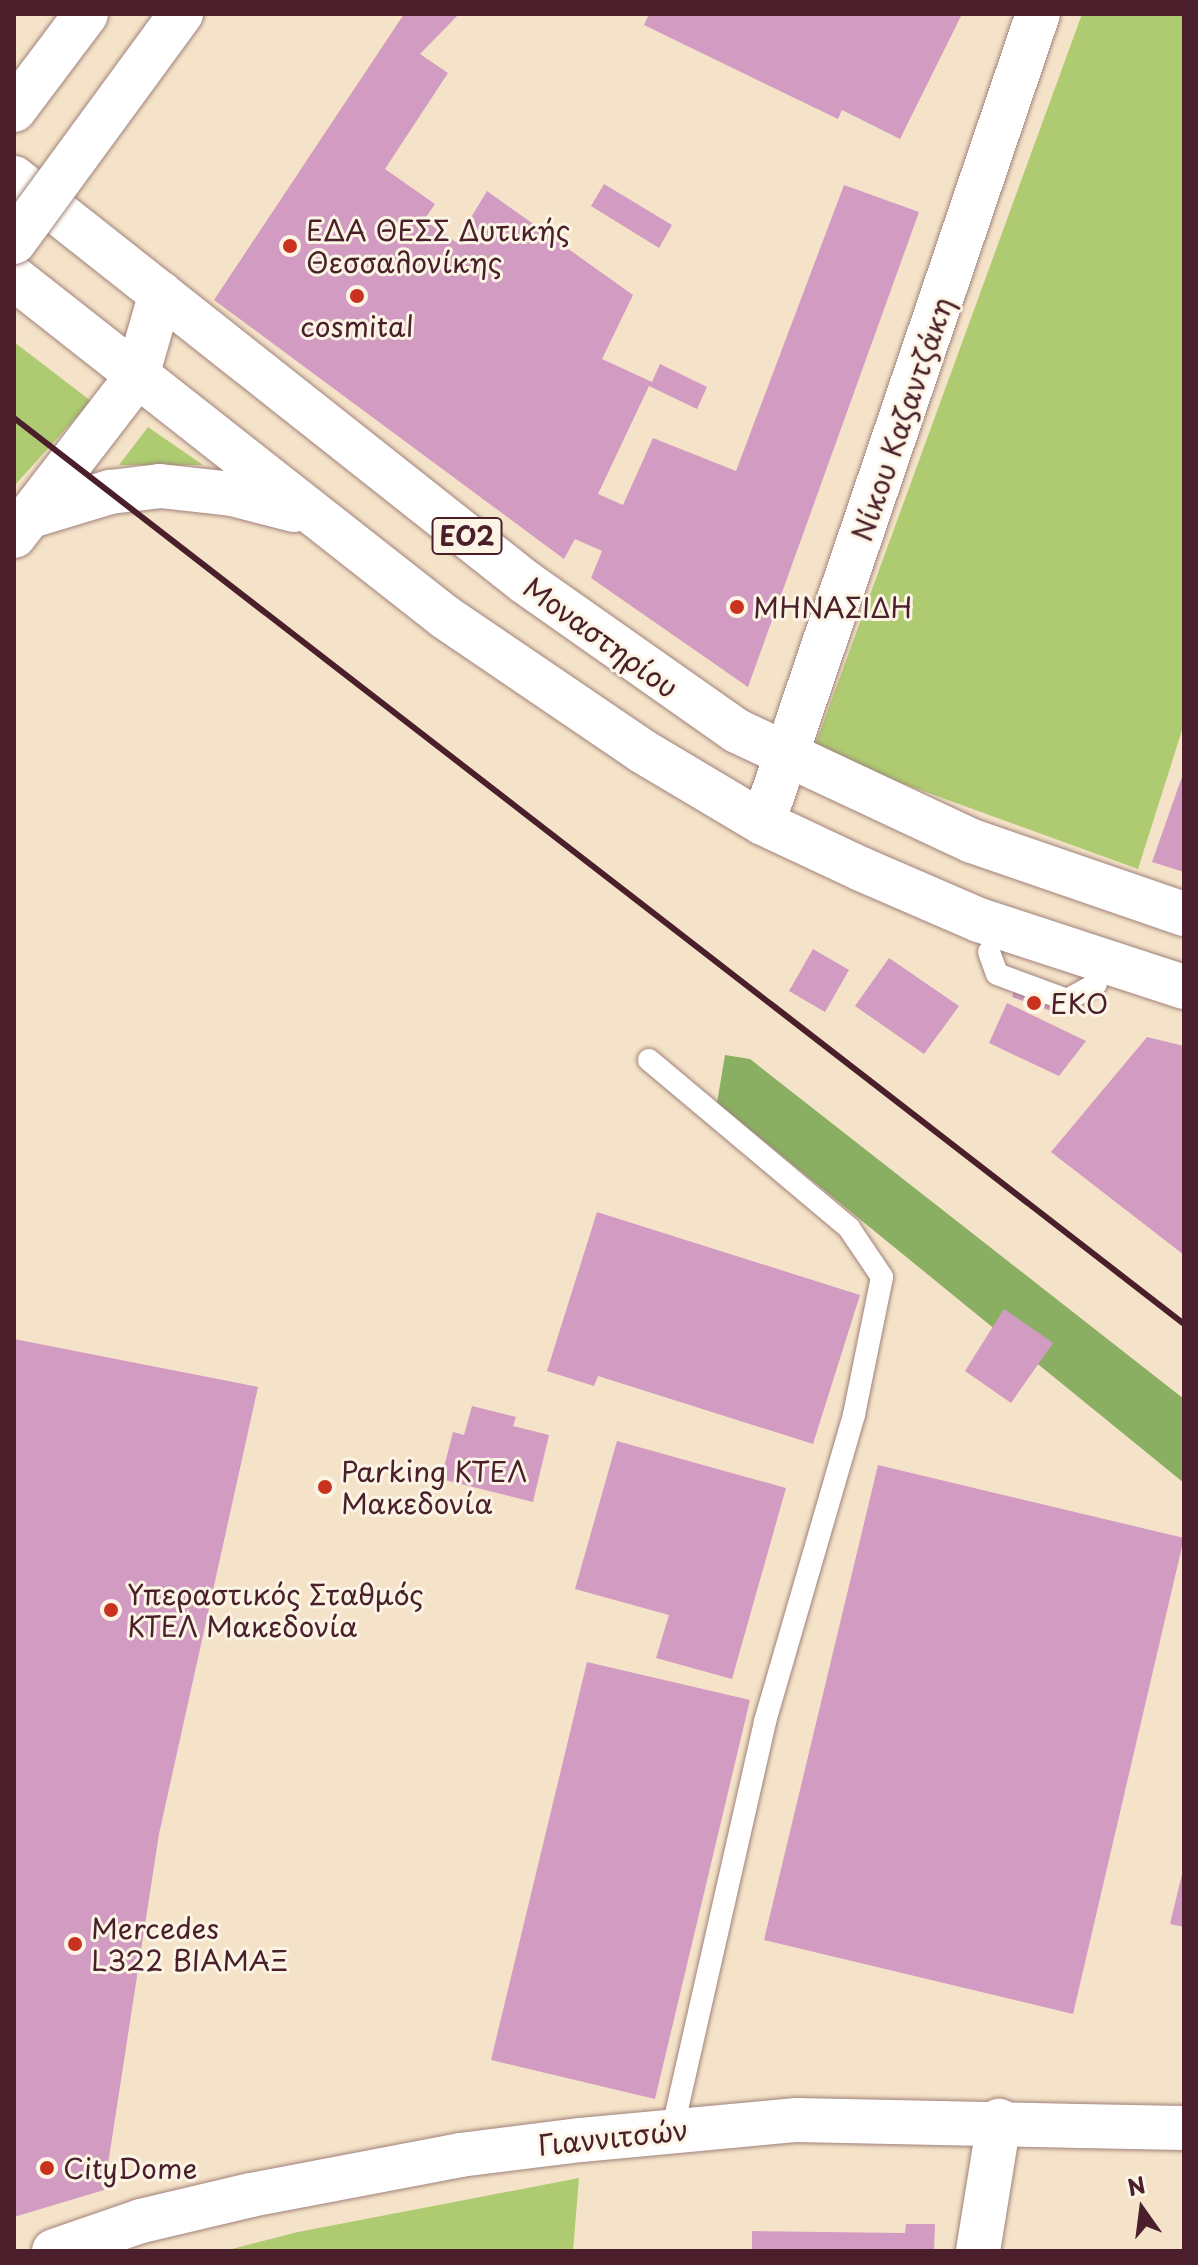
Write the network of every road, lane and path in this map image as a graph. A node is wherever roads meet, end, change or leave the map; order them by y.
1 (86, 14) edge
2 (181, 14) edge
3 (1038, 14) edge
4 (14, 110) edge
5 (14, 178) edge
6 (14, 242) edge
7 (14, 278) edge
8 (161, 293) junction
9 (137, 376) junction
10 (313, 516) junction
11 (23, 526) edge
12 (788, 757) junction
13 (763, 823) junction
14 (1184, 914) edge
15 (989, 952) dead end
16 (1096, 984) dead end
17 (1184, 987) edge
18 (649, 1060) dead end
19 (999, 2121) junction
20 (1184, 2128) edge
21 (672, 2131) junction
22 (54, 2251) edge
23 (978, 2251) edge

1 - 4 main road
2 - 6 main road, bridge
3 - 12 main road, Νίκου Καζαντζάκη
5 - 8 main road, Μοναστηρίου / ΕΟ2
7 - 9 main road, ΕΟ2
8 - 9 main road
8 - 12 main road, Μοναστηρίου / ΕΟ2
9 - 10 main road, ΕΟ2
9 - 11 main road
10 - 11 main road
10 - 13 main road, ΕΟ2
12 - 13 main road, Νίκου Καζαντζάκη
12 - 14 main road, Μοναστηρίου / ΕΟ2
13 - 17 main road, ΕΟ2
15 - 16 lane
18 - 21 lane
19 - 20 main road, Γιαννιτσών
19 - 21 main road, Γιαννιτσών
19 - 23 main road
21 - 22 main road, Γιαννιτσών

